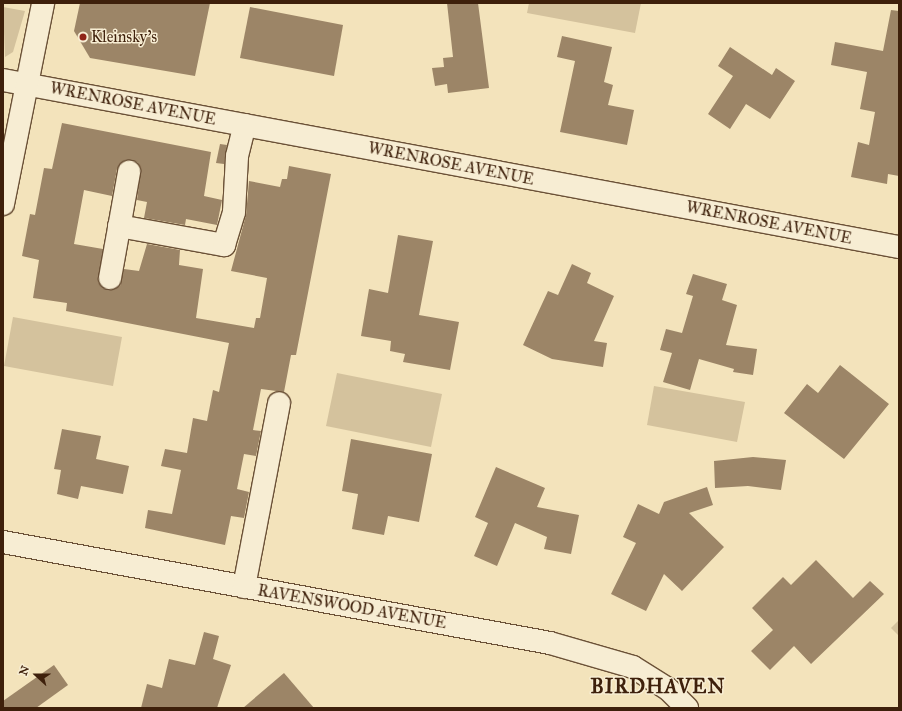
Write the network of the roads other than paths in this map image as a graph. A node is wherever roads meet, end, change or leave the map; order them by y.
1 (43, 3) edge
2 (3, 80) edge
3 (27, 84) junction
4 (244, 125) junction
5 (129, 172) dead end
6 (3, 204) edge
7 (119, 226) junction
8 (899, 247) edge
9 (110, 278) dead end
10 (279, 402) dead end
11 (3, 542) edge
12 (244, 587) junction
13 (687, 708) edge

1 - 3 street
2 - 3 street, WRENROSE AVENUE
3 - 4 street, WRENROSE AVENUE
3 - 6 street
4 - 7 street
4 - 8 street, WRENROSE AVENUE
5 - 7 street
7 - 9 street
10 - 12 street
11 - 12 street, RAVENSWOOD AVENUE
12 - 13 street, RAVENSWOOD AVENUE

